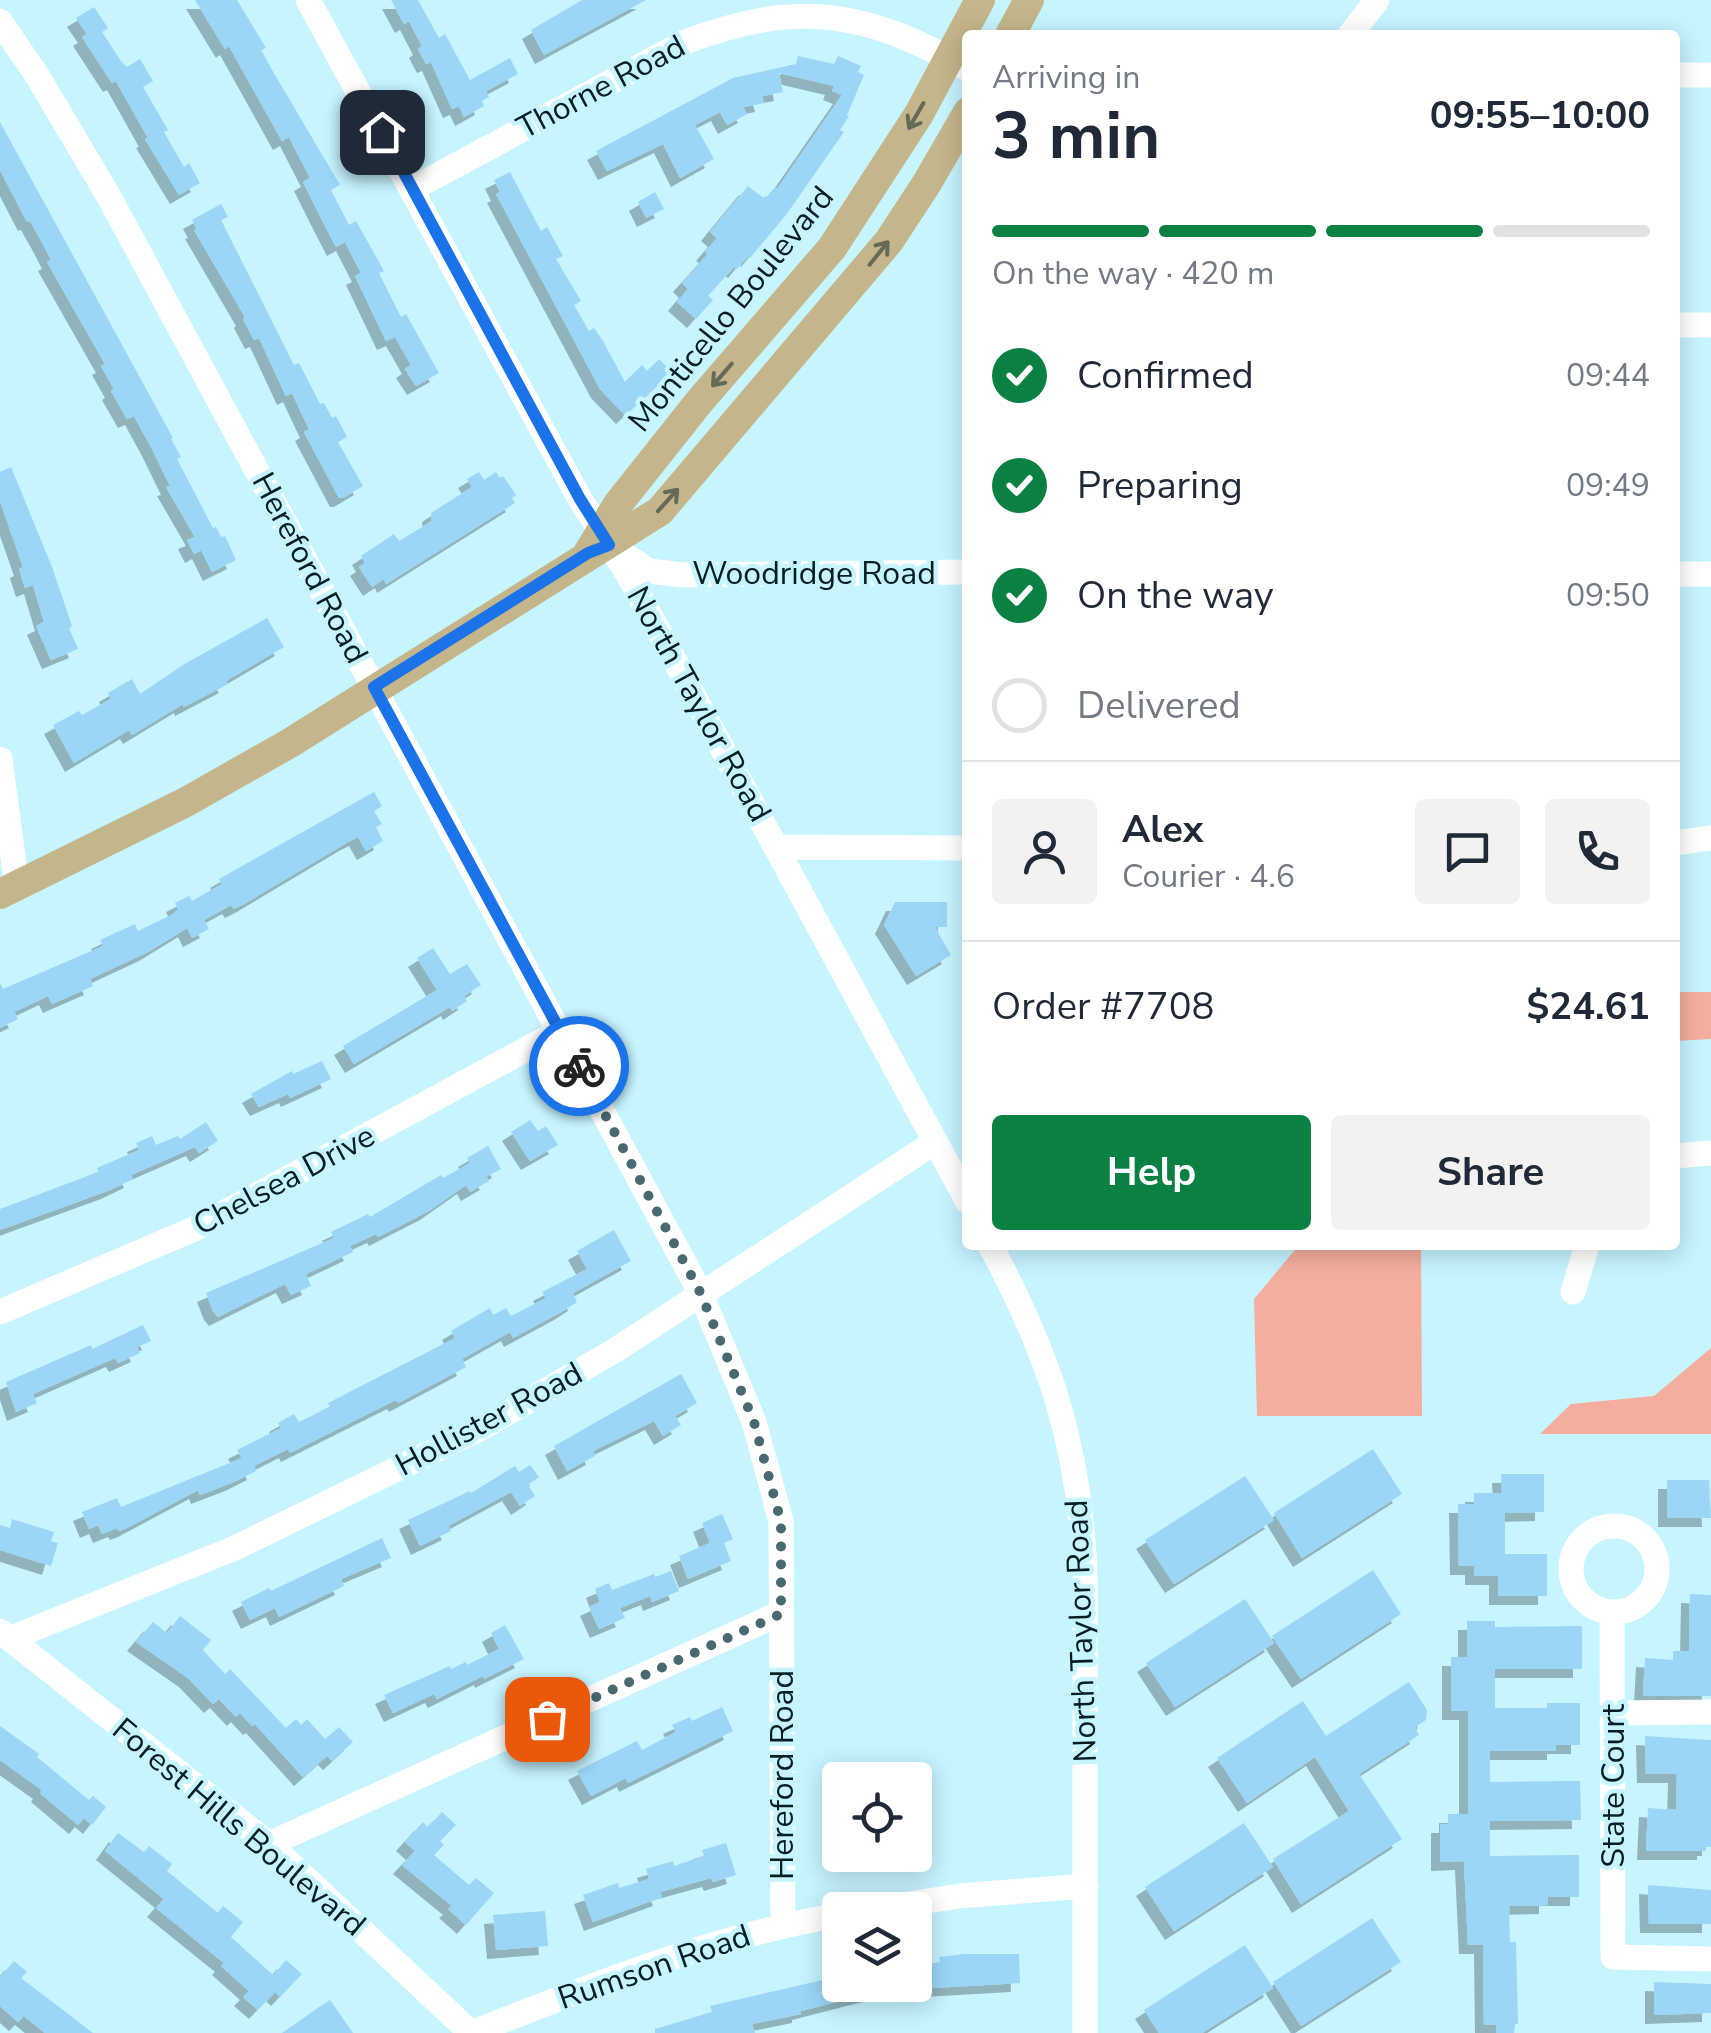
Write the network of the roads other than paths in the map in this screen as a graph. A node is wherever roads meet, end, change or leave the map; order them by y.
1 (308, 0) edge
2 (980, 0) edge
3 (1029, 0) edge
4 (1378, 0) edge
5 (0, 21) edge
6 (970, 30) edge
7 (1013, 30) edge
8 (1354, 30) edge
9 (958, 63) edge
10 (1680, 76) edge
11 (1711, 76) edge
12 (962, 122) edge
13 (412, 189) junction
14 (1680, 325) edge
15 (1711, 325) edge
16 (599, 543) junction
17 (962, 572) edge
18 (1680, 574) edge
19 (1711, 574) edge
20 (374, 687) junction
21 (0, 759) edge
22 (1711, 838) edge
23 (1680, 843) edge
24 (777, 847) junction
25 (962, 848) edge
26 (9, 891) edge
27 (560, 1031) junction
28 (936, 1142) junction
29 (1711, 1153) edge
30 (1680, 1156) edge
31 (962, 1191) edge
32 (992, 1250) edge
33 (1586, 1250) edge
34 (700, 1292) junction
35 (1573, 1292) dead end
36 (0, 1312) edge
37 (781, 1614) junction
38 (1612, 1614) dead end
39 (5, 1634) edge
40 (1711, 1712) edge
41 (1614, 1713) junction
42 (268, 1844) junction
43 (1086, 1886) junction
44 (932, 1900) edge
45 (822, 1918) edge
46 (783, 1924) junction
47 (1711, 1959) edge
48 (471, 2033) edge
49 (1086, 2033) edge

1 - 13 street, North Taylor Road
2 - 6 main road, Monticello Boulevard
3 - 7 main road
4 - 8 street
5 - 20 street, Hereford Road
9 - 13 street, Thorne Road
9 -> 16 main road, Monticello Boulevard
10 - 11 street
16 -> 12 main road, Monticello Boulevard
13 - 16 street, North Taylor Road
14 - 15 street
16 - 17 street, Woodridge Road
16 - 20 main road, Monticello Boulevard
16 - 24 street, North Taylor Road
18 - 19 street
20 - 26 main road, Monticello Boulevard
20 - 27 street, Hereford Road
21 - 26 street
22 - 23 street
24 - 25 street
24 - 28 street, North Taylor Road
27 - 34 street, Hereford Road
27 - 36 street, Chelsea Drive
28 - 31 street, North Taylor Road
28 - 34 street, Hollister Road
29 - 30 street
32 - 43 street, North Taylor Road
33 - 35 street
34 - 37 street, Hereford Road
34 - 39 street, Hollister Road
37 - 42 street
37 - 46 street, Hereford Road
38 - 41 street, State Court
39 - 42 street, Forest Hills Boulevard
40 - 41 street
41 - 47 street, State Court
42 - 48 street, Forest Hills Boulevard
43 - 44 street
43 - 49 street, North Taylor Road
45 - 46 street, Rumson Road
46 - 48 street, Rumson Road

